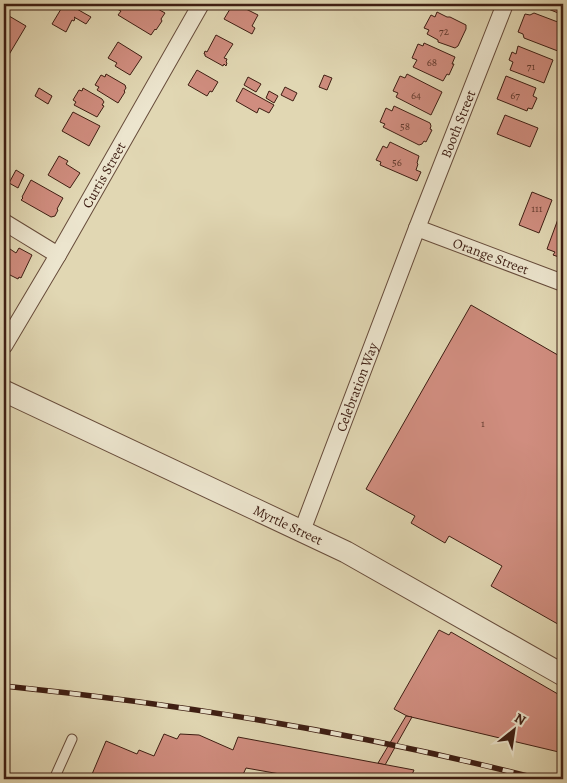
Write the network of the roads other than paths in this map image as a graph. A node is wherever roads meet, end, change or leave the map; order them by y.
1 (201, 4) edge
2 (505, 4) edge
3 (4, 222) edge
4 (417, 228) junction
5 (411, 244) joint
6 (58, 255) junction
7 (563, 283) edge
8 (4, 346) edge
9 (4, 390) edge
10 (302, 531) junction
11 (563, 675) edge
12 (72, 739) dead end
13 (54, 779) edge

1 - 6 street, Curtis Street
2 - 4 street, Booth Street
3 - 6 street
4 - 5 street, Booth Street
4 - 7 street, Orange Street
5 - 10 street, Celebration Way
6 - 8 street, Curtis Street
9 - 10 street, Myrtle Street
10 - 11 street, Myrtle Street
12 - 13 lane

